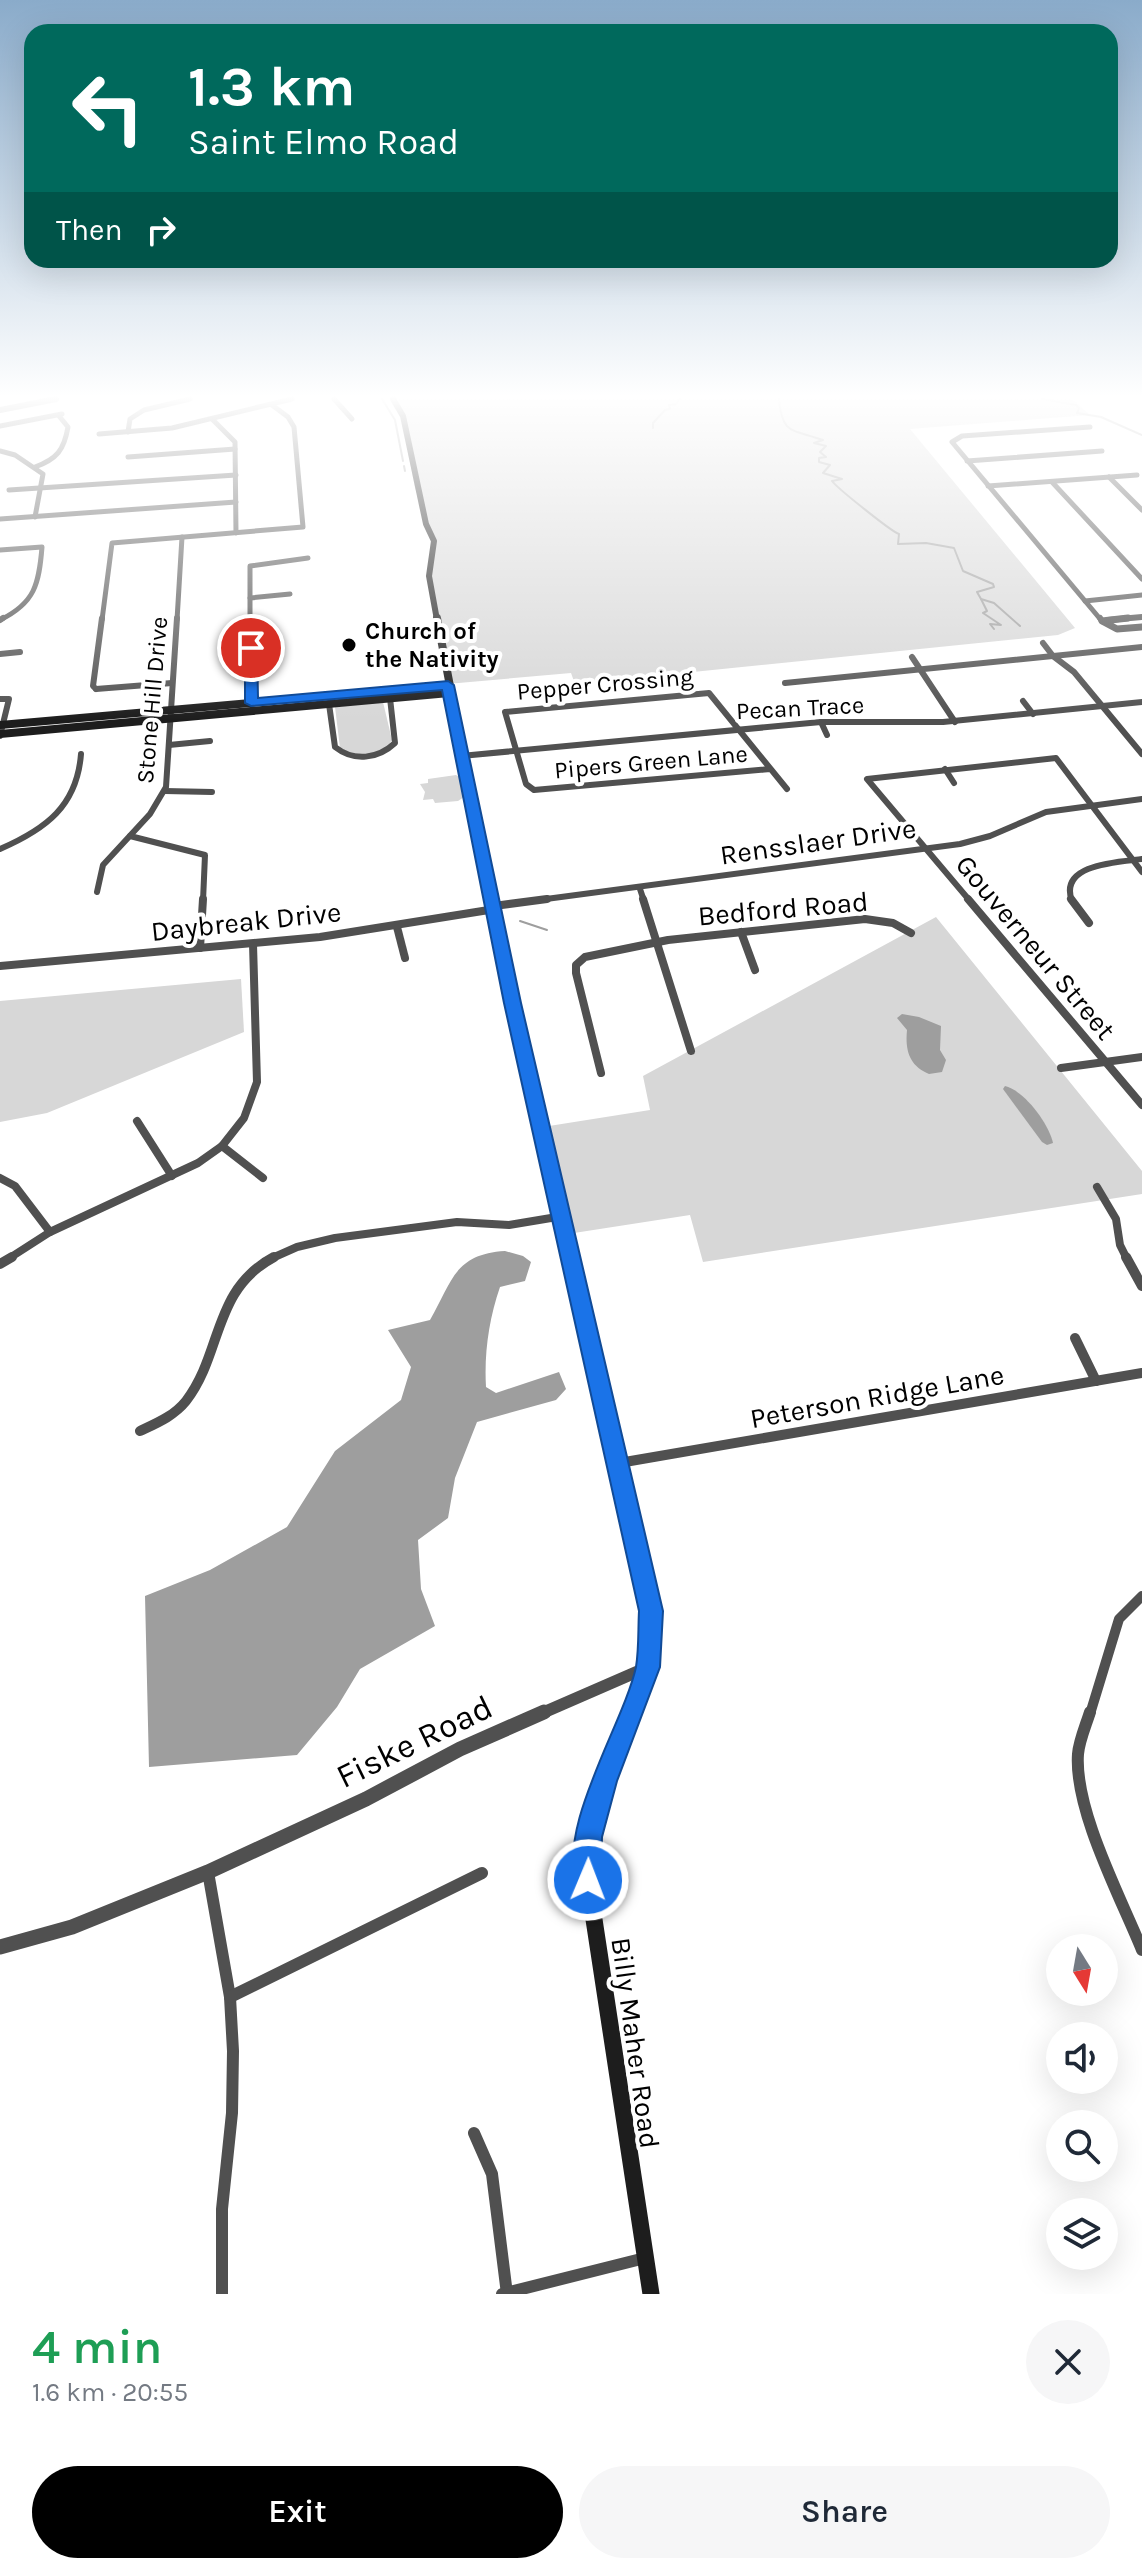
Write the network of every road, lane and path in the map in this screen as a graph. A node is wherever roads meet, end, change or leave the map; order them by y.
1 (37, 506) edge
2 (182, 506) edge
3 (236, 506) edge
4 (301, 506) edge
5 (422, 506) edge
6 (1005, 506) edge
7 (1074, 506) edge
8 (35, 517) junction
9 (0, 519) edge
10 (236, 533) junction
11 (182, 537) junction
12 (0, 550) edge
13 (308, 558) dead end
14 (1142, 579) edge
15 (290, 594) dead end
16 (1142, 595) edge
17 (250, 598) junction
18 (1085, 601) junction
19 (1142, 617) edge
20 (0, 620) edge
21 (1102, 621) junction
22 (1142, 627) edge
23 (1043, 643) dead end
24 (1142, 647) edge
25 (20, 652) dead end
26 (0, 654) edge
27 (1053, 656) junction
28 (912, 657) dead end
29 (920, 669) junction
30 (172, 683) junction
31 (785, 683) dead end
32 (448, 689) junction
33 (384, 696) junction
34 (0, 699) edge
35 (340, 699) junction
36 (1023, 701) dead end
37 (1142, 702) edge
38 (251, 703) junction
39 (329, 704) junction
40 (1102, 706) junction
41 (170, 714) junction
42 (1033, 714) junction
43 (821, 722) junction
44 (955, 722) junction
45 (739, 729) junction
46 (1, 731) edge
47 (827, 735) dead end
48 (210, 741) dead end
49 (169, 745) junction
50 (1140, 750) edge
51 (516, 751) junction
52 (81, 754) dead end
53 (461, 756) junction
54 (770, 769) junction
55 (945, 769) junction
56 (954, 783) dead end
57 (787, 789) dead end
58 (165, 791) junction
59 (212, 792) dead end
60 (1142, 799) edge
61 (1092, 804) junction
62 (130, 836) junction
63 (0, 849) edge
64 (924, 849) junction
65 (1138, 860) edge
66 (1142, 872) edge
67 (640, 889) junction
68 (97, 892) dead end
69 (494, 908) junction
70 (1089, 923) dead end
71 (397, 927) junction
72 (741, 932) junction
73 (911, 933) dead end
74 (657, 942) junction
75 (253, 944) junction
76 (200, 948) junction
77 (405, 958) dead end
78 (0, 966) edge
79 (755, 970) dead end
80 (691, 1051) dead end
81 (1142, 1057) edge
82 (1106, 1062) junction
83 (1061, 1068) dead end
84 (601, 1073) dead end
85 (1142, 1105) edge
86 (137, 1121) dead end
87 (222, 1146) junction
88 (172, 1176) junction
89 (0, 1178) edge
90 (263, 1178) dead end
91 (1097, 1187) dead end
92 (563, 1216) junction
93 (50, 1232) junction
94 (0, 1264) edge
95 (1142, 1286) edge
96 (1075, 1338) dead end
97 (1142, 1373) edge
98 (1096, 1381) junction
99 (140, 1431) dead end
100 (619, 1463) junction
101 (1142, 1596) edge
102 (648, 1667) junction
103 (208, 1872) junction
104 (482, 1873) dead end
105 (0, 1947) edge
106 (1142, 1950) edge
107 (230, 1997) junction
108 (474, 2133) dead end
109 (645, 2258) junction
110 (222, 2294) edge
111 (505, 2294) edge
112 (651, 2294) edge

1 - 8 street
2 - 8 street
3 - 10 street
4 - 10 street
5 - 32 main road, Billy Maher Road
6 - 18 street
7 - 14 street
8 - 9 street
10 - 11 street
11 - 30 street, Stone Hill Drive
11 - 30 street
12 - 20 street
13 - 17 street
15 - 17 street
16 - 18 street
17 - 38 street
18 - 21 street
19 - 21 street
21 - 22 street
23 - 27 street
24 - 27 street
25 - 26 street
27 - 29 street
27 - 40 street
28 - 29 street
29 - 31 street
29 - 44 street
30 - 41 street, Stone Hill Drive
32 - 33 main road
32 - 53 main road, Billy Maher Road
33 - 35 main road
33 - 39 street
34 - 46 street
35 - 38 main road
35 - 39 main road
36 - 42 street
37 - 40 street, Pecan Trace
38 - 41 main road
39 - 41 main road
40 - 42 street, Pecan Trace
40 - 50 street
41 - 46 main road
41 - 49 street, Stone Hill Drive
42 - 44 street, Pecan Trace
43 - 44 street, Pecan Trace
43 - 45 street, Pecan Trace
43 - 47 street
45 - 51 street, Pecan Trace
45 - 51 street, Pepper Crossing
45 - 54 street
48 - 49 street
49 - 58 street, Stone Hill Drive
51 - 53 street, Pecan Trace
51 - 54 street, Pipers Green Lane
52 - 63 street
53 - 69 main road, Billy Maher Road
54 - 57 street
55 - 56 street
55 - 61 street
55 - 64 street, Gouverneur Street
58 - 59 street
58 - 62 street, Stone Hill Drive
60 - 61 street, Rensslaer Drive
61 - 64 street, Rensslaer Drive
61 - 65 street
62 - 68 street, Stone Hill Drive
62 - 76 street
64 - 67 street, Rensslaer Drive
64 - 82 street, Gouverneur Street
65 - 66 street
65 - 70 street
67 - 69 street, Rensslaer Drive
67 - 74 street
69 - 71 street, Daybreak Drive
69 - 92 main road, Billy Maher Road
71 - 75 street, Daybreak Drive
71 - 77 street
72 - 73 street, Bedford Road
72 - 74 street, Bedford Road
72 - 79 street
74 - 80 street
74 - 84 street, Bedford Road
75 - 76 street, Daybreak Drive
75 - 87 street
76 - 78 street, Daybreak Drive
81 - 82 street
82 - 83 street
82 - 85 street, Gouverneur Street
86 - 88 street
87 - 88 street
87 - 90 street
88 - 93 street
89 - 93 street
91 - 95 street
92 - 99 street
92 - 100 main road, Billy Maher Road
93 - 94 street
96 - 98 street
97 - 98 street, Peterson Ridge Lane
98 - 100 street, Peterson Ridge Lane
100 - 102 main road, Billy Maher Road
101 - 106 street
102 - 103 street, Fiske Road
102 - 109 main road, Billy Maher Road
103 - 105 street, Fiske Road
103 - 107 street
104 - 107 street
107 - 110 street
108 - 111 street
109 - 111 street
109 - 112 main road, Billy Maher Road

